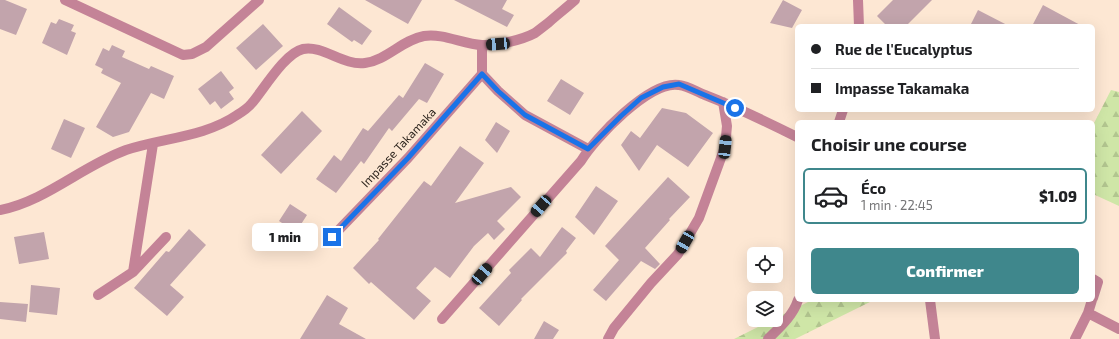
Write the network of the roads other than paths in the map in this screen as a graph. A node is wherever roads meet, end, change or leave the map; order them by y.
1 (66, 0) edge
2 (259, 0) edge
3 (575, 0) edge
4 (858, 0) edge
5 (858, 24) edge
6 (482, 45) junction
7 (482, 74) junction
8 (723, 102) junction
9 (795, 136) edge
10 (152, 144) junction
11 (588, 149) junction
12 (0, 210) edge
13 (166, 237) dead end
14 (332, 237) dead end
15 (133, 272) junction
16 (98, 295) dead end
17 (797, 302) edge
18 (930, 302) edge
19 (1092, 302) edge
20 (1088, 313) junction
21 (442, 318) dead end
22 (1119, 329) edge
23 (608, 339) edge
24 (768, 339) edge
25 (935, 339) edge
26 (1075, 339) edge

1 - 2 street
3 - 6 street
4 - 5 street
6 - 7 street
6 - 10 street
7 - 11 street
7 - 14 street, Impasse Takamaka
8 - 9 street
8 - 11 street
8 - 23 street
10 - 12 street
10 - 15 street
11 - 21 street
13 - 15 street
15 - 16 street
17 - 24 street
18 - 25 street
19 - 20 street
20 - 22 street
20 - 26 street

